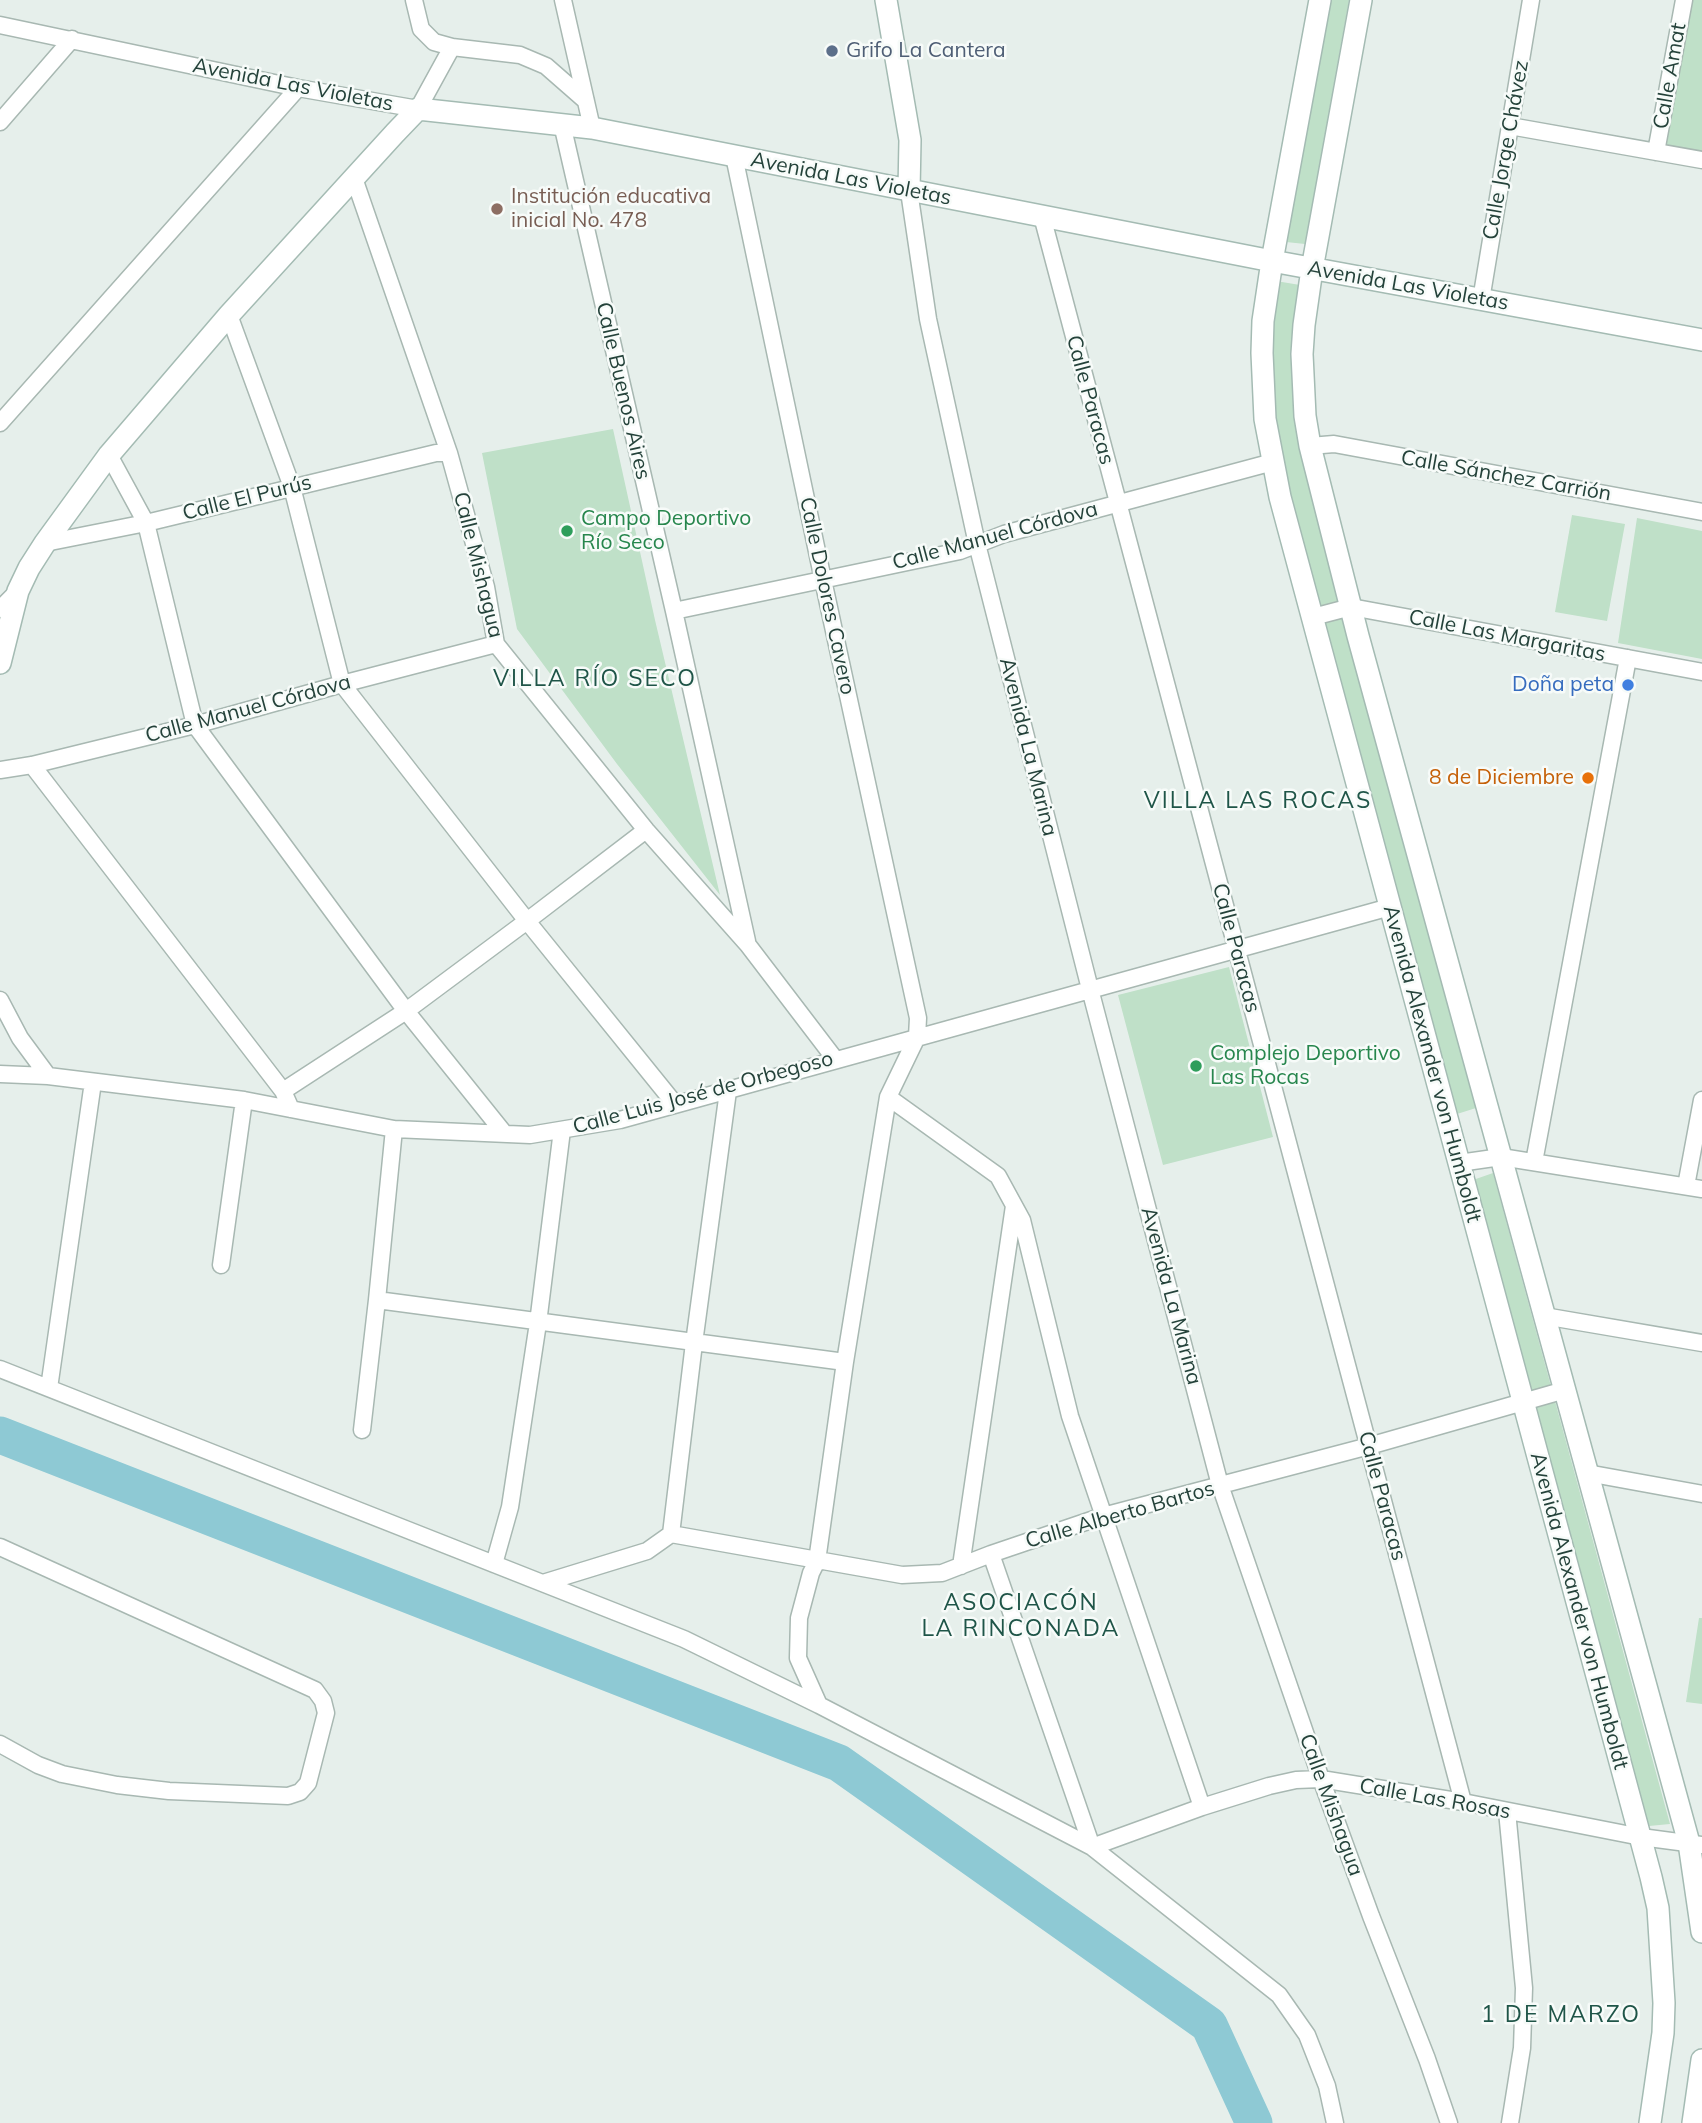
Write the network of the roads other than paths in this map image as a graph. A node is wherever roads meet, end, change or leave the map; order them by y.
1 (414, 0) edge
2 (563, 0) edge
3 (886, 0) edge
4 (1320, 0) edge
5 (1361, 0) edge
6 (1531, 0) edge
7 (1684, 0) edge
8 (0, 25) edge
9 (72, 39) junction
10 (452, 47) junction
11 (298, 88) junction
12 (586, 101) junction
13 (418, 109) junction
14 (0, 122) edge
15 (562, 124) junction
16 (1510, 126) junction
17 (592, 128) junction
18 (1656, 152) junction
19 (734, 156) junction
20 (1702, 160) edge
21 (354, 178) junction
22 (909, 191) junction
23 (1042, 215) junction
24 (1272, 261) junction
25 (1312, 269) junction
26 (1481, 300) junction
27 (229, 315) junction
28 (1702, 340) edge
29 (0, 423) edge
30 (1310, 446) junction
31 (449, 453) junction
32 (109, 455) junction
33 (1273, 462) junction
34 (292, 487) junction
35 (1118, 503) junction
36 (1702, 512) edge
37 (146, 523) junction
38 (45, 543) junction
39 (977, 544) junction
40 (823, 580) junction
41 (18, 591) junction
42 (1351, 607) junction
43 (0, 609) edge
44 (674, 611) junction
45 (1313, 617) junction
46 (496, 644) junction
47 (1628, 658) junction
48 (0, 663) edge
49 (1702, 672) edge
50 (342, 684) junction
51 (195, 725) junction
52 (32, 765) junction
53 (0, 770) edge
54 (646, 830) junction
55 (1390, 907) junction
56 (527, 921) junction
57 (748, 945) junction
58 (1236, 950) junction
59 (1090, 989) junction
60 (0, 1000) edge
61 (406, 1011) junction
62 (917, 1037) junction
63 (835, 1059) junction
64 (0, 1074) edge
65 (48, 1076) junction
66 (93, 1082) junction
67 (283, 1091) junction
68 (728, 1091) junction
69 (888, 1097) junction
70 (244, 1100) junction
71 (1702, 1100) edge
72 (675, 1104) junction
73 (290, 1109) junction
74 (394, 1129) junction
75 (562, 1130) junction
76 (505, 1133) junction
77 (1501, 1157) junction
78 (1534, 1162) junction
79 (1458, 1163) junction
80 (1694, 1188) edge
81 (1014, 1206) junction
82 (220, 1265) dead end
83 (377, 1300) junction
84 (1544, 1316) junction
85 (538, 1323) junction
86 (694, 1343) junction
87 (1702, 1343) edge
88 (845, 1362) junction
89 (0, 1369) edge
90 (49, 1388) junction
91 (1565, 1390) junction
92 (1523, 1402) junction
93 (362, 1430) dead end
94 (1368, 1446) junction
95 (1587, 1473) junction
96 (1220, 1485) junction
97 (1702, 1494) edge
98 (1103, 1516) junction
99 (671, 1534) junction
100 (0, 1547) edge
101 (991, 1554) junction
102 (817, 1560) junction
103 (494, 1564) junction
104 (961, 1566) junction
105 (543, 1583) junction
106 (819, 1705) junction
107 (0, 1744) edge
108 (1321, 1779) junction
109 (1463, 1802) junction
110 (1202, 1807) junction
111 (1507, 1811) junction
112 (1640, 1838) junction
113 (1695, 1844) edge
114 (1092, 1847) junction
115 (1702, 1932) edge
116 (1702, 2060) edge
117 (1335, 2123) edge
118 (1449, 2123) edge
119 (1510, 2123) edge
120 (1650, 2123) edge
121 (1693, 2123) edge

1 - 10 street
2 - 12 street
3 - 22 main road, Avenida La Marina
4 - 24 main road, Avenida Alexander von Humboldt
5 - 25 main road, Avenida Alexander von Humboldt
6 - 16 street, Calle Jorge Chávez
7 - 18 street, Calle Amat
8 - 9 street, Avenida Las Violetas
9 - 11 street, Avenida Las Violetas
9 - 14 street
10 - 12 street
10 - 13 street
11 - 13 street, Avenida Las Violetas
11 - 29 street
12 - 17 street
13 - 15 main road, Avenida Las Violetas
13 - 21 main road
15 - 17 main road, Avenida Las Violetas
15 - 44 street, Calle Buenos Aires
16 - 18 street
16 - 26 street, Calle Jorge Chávez
17 - 19 main road, Avenida Las Violetas
18 - 20 street
19 - 22 main road, Avenida Las Violetas
19 - 40 street, Calle Dolores Cavero
21 - 27 main road
21 - 31 street, Calle Mishagua
22 - 23 main road, Avenida Las Violetas
22 - 39 street, Avenida La Marina
23 - 24 main road, Avenida Las Violetas
23 - 35 street, Calle Paracas
24 - 25 main road, Avenida Las Violetas
24 - 33 main road, Avenida Alexander von Humboldt
25 - 26 main road, Avenida Las Violetas
25 - 30 main road, Avenida Alexander von Humboldt
26 - 28 main road, Avenida Las Violetas
27 - 32 main road
27 - 34 street
30 - 36 street, Calle Sánchez Carrión
30 - 42 main road, Avenida Alexander von Humboldt
31 - 34 street, Calle El Purús
31 - 46 street, Calle Mishagua
32 - 37 street
32 - 38 main road
33 - 35 street, Calle Manuel Córdova
33 - 45 main road, Avenida Alexander von Humboldt
34 - 37 street, Calle El Purús
34 - 50 street
35 - 39 street, Calle Manuel Córdova
35 - 58 street, Calle Paracas
37 - 38 street, Calle El Purús
37 - 51 street
38 - 41 main road
39 - 40 street, Calle Manuel Córdova
39 - 59 street, Avenida La Marina
40 - 44 street, Calle Manuel Córdova
40 - 62 street, Calle Dolores Cavero
41 - 43 street
41 - 48 main road
42 - 45 street, Calle Las Margaritas
42 - 47 street, Calle Las Margaritas
42 - 77 main road, Avenida Alexander von Humboldt
44 - 57 street, Calle Buenos Aires
45 - 55 main road, Avenida Alexander von Humboldt
46 - 50 street, Calle Manuel Córdova
46 - 54 street, Calle Mishagua
47 - 49 street, Calle Las Margaritas
47 - 78 street
50 - 51 street, Calle Manuel Córdova
50 - 56 street
51 - 52 street, Calle Manuel Córdova
51 - 61 street
52 - 53 street, Calle Manuel Córdova
52 - 67 street
54 - 56 street
54 - 57 street, Calle Mishagua
55 - 58 street, Calle Luis José de Orbegoso
55 - 79 main road, Avenida Alexander von Humboldt
56 - 61 street
56 - 72 street
57 - 63 street, Calle Mishagua
58 - 59 street, Calle Luis José de Orbegoso
58 - 94 street, Calle Paracas
59 - 62 street, Calle Luis José de Orbegoso
59 - 96 street, Avenida La Marina
60 - 65 street
61 - 67 street
61 - 76 street
62 - 63 street, Calle Luis José de Orbegoso
62 - 69 street
63 - 68 street, Calle Luis José de Orbegoso
64 - 65 street, Calle Luis José de Orbegoso
65 - 66 street, Calle Luis José de Orbegoso
66 - 70 street, Calle Luis José de Orbegoso
66 - 90 street
67 - 73 street
68 - 72 street, Calle Luis José de Orbegoso
68 - 86 street
69 - 81 street
69 - 88 street
70 - 73 street, Calle Luis José de Orbegoso
70 - 82 street
71 - 80 street
72 - 75 street, Calle Luis José de Orbegoso
73 - 74 street, Calle Luis José de Orbegoso
74 - 76 street, Calle Luis José de Orbegoso
74 - 83 street
75 - 76 street, Calle Luis José de Orbegoso
75 - 85 street
77 - 78 street
77 - 79 street
77 - 84 main road, Avenida Alexander von Humboldt
78 - 80 street
79 - 92 main road, Avenida Alexander von Humboldt
81 - 98 street
81 - 104 street
83 - 85 street
83 - 93 street
84 - 87 street
84 - 91 main road, Avenida Alexander von Humboldt
85 - 86 street
85 - 103 street
86 - 88 street
86 - 99 street
88 - 102 street
89 - 90 street
90 - 103 street
91 - 92 street, Calle Alberto Bartos
91 - 95 main road, Avenida Alexander von Humboldt
92 - 94 street, Calle Alberto Bartos
92 - 112 main road, Avenida Alexander von Humboldt
94 - 96 street, Calle Alberto Bartos
94 - 109 street, Calle Paracas
95 - 97 street
95 - 113 main road, Avenida Alexander von Humboldt
96 - 98 street, Calle Alberto Bartos
96 - 108 street, Calle Mishagua
98 - 101 street, Calle Alberto Bartos
98 - 110 street
99 - 102 street, Calle Alberto Bartos
99 - 105 street
100 - 107 street
101 - 104 street, Calle Alberto Bartos
101 - 114 street
102 - 104 street, Calle Alberto Bartos
102 - 106 street
103 - 105 street
105 - 106 street
106 - 114 street
108 - 109 street, Calle Las Rosas
108 - 110 street, Calle Las Rosas
108 - 118 street, Calle Mishagua
109 - 111 street, Calle Las Rosas
110 - 114 street, Calle Las Rosas
111 - 112 street, Calle Las Rosas
111 - 119 street
112 - 113 street, Calle Las Rosas
112 - 120 main road, Avenida Alexander von Humboldt
113 - 115 main road, Avenida Alexander von Humboldt
114 - 117 street
116 - 121 main road

